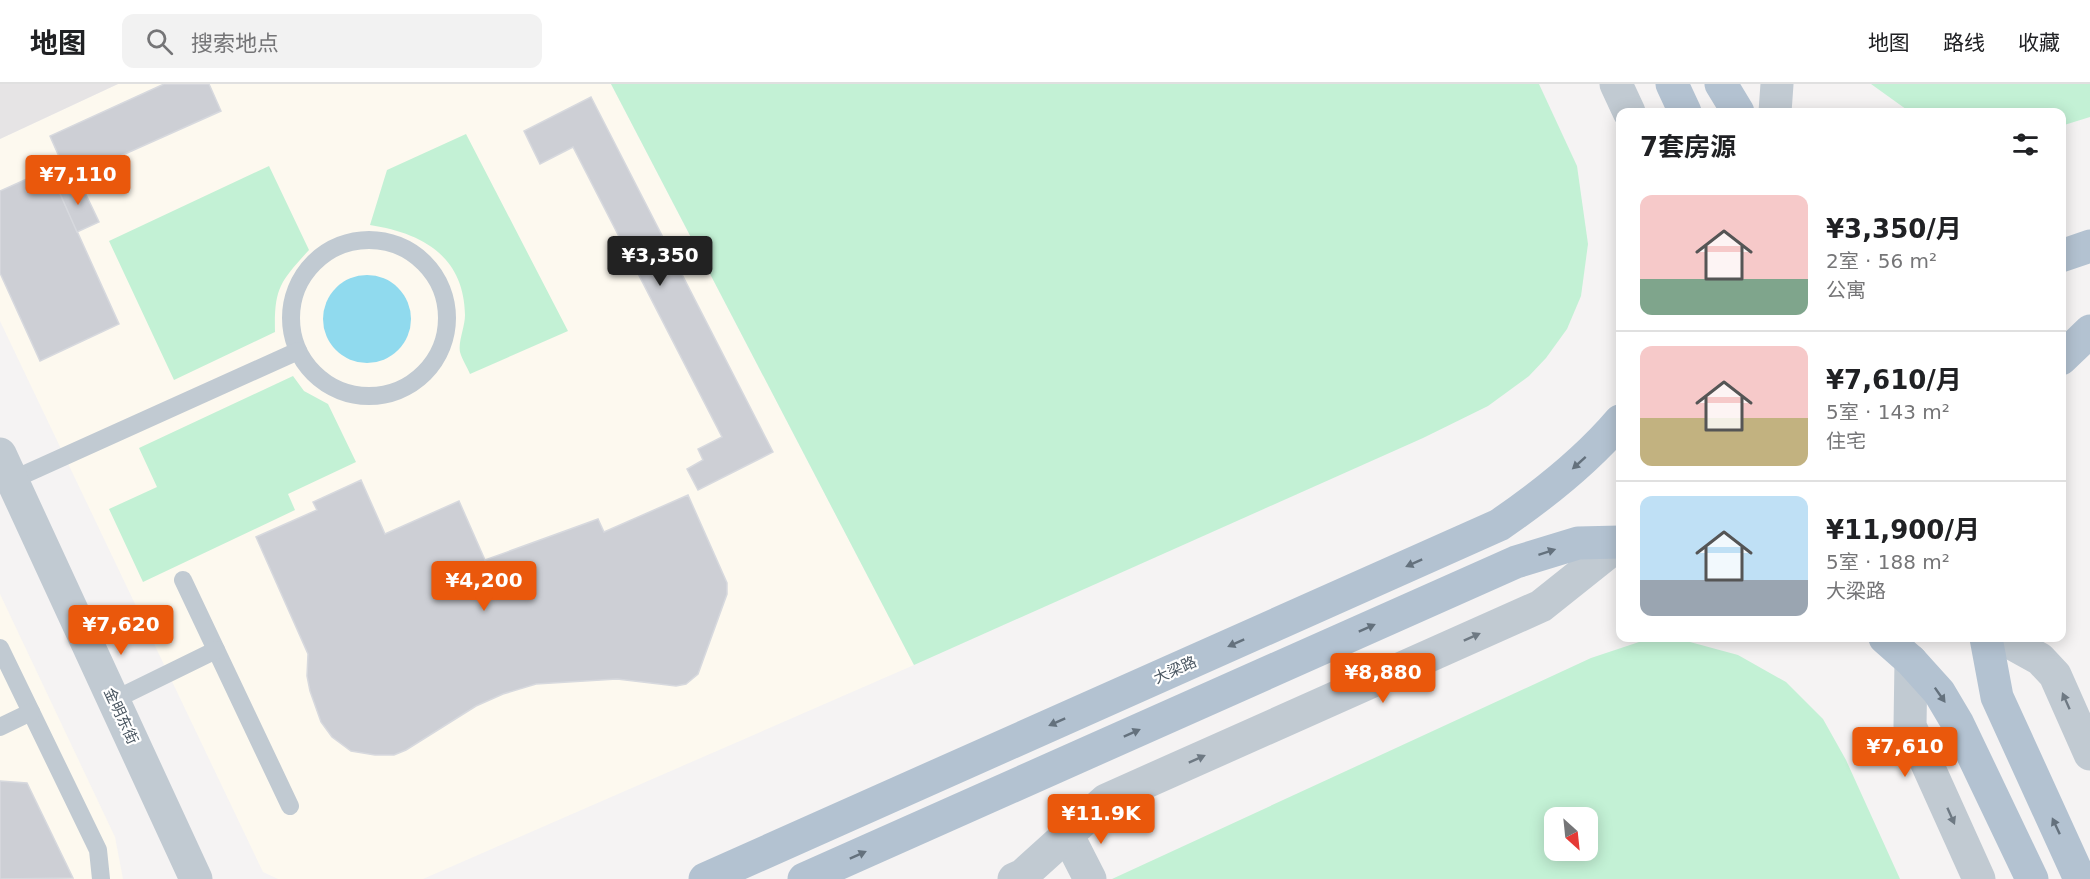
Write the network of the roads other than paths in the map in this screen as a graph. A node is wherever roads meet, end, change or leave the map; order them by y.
1 (1616, 84) edge
2 (1672, 84) edge
3 (1721, 84) edge
4 (1778, 84) edge
5 (1627, 108) edge
6 (1683, 108) edge
7 (1736, 108) edge
8 (1775, 108) edge
9 (2090, 246) edge
10 (2066, 254) edge
11 (2090, 331) edge
12 (297, 351) junction
13 (2066, 354) edge
14 (1616, 426) edge
15 (6, 467) edge
16 (1616, 543) edge
17 (1616, 546) edge
18 (183, 580) dead end
19 (1890, 642) edge
20 (1987, 642) edge
21 (2009, 642) edge
22 (0, 648) edge
23 (216, 650) junction
24 (1911, 661) junction
25 (114, 700) junction
26 (31, 712) junction
27 (0, 728) edge
28 (2090, 754) edge
29 (290, 806) dead end
30 (1067, 834) junction
31 (101, 879) edge
32 (196, 879) edge
33 (705, 879) edge
34 (804, 879) edge
35 (1014, 879) edge
36 (1089, 879) edge
37 (1979, 879) edge
38 (2032, 879) edge
39 (2080, 879) edge

1 - 5 street
2 - 6 main road
3 - 7 main road
4 - 8 street
9 - 10 main road
11 - 13 main road
12 - 12 lane
12 - 15 lane
14 -> 33 main road, 大梁路
15 - 25 street, 金明东街
34 -> 16 main road
30 -> 17 street
18 - 23 lane
19 - 24 main road
39 -> 20 main road
28 -> 21 street
22 - 26 lane
23 - 25 lane
23 - 29 lane
24 -> 37 street
24 -> 38 main road
25 - 32 street, 金明东街
26 - 27 lane
26 - 31 lane
30 - 35 street
30 - 36 street

